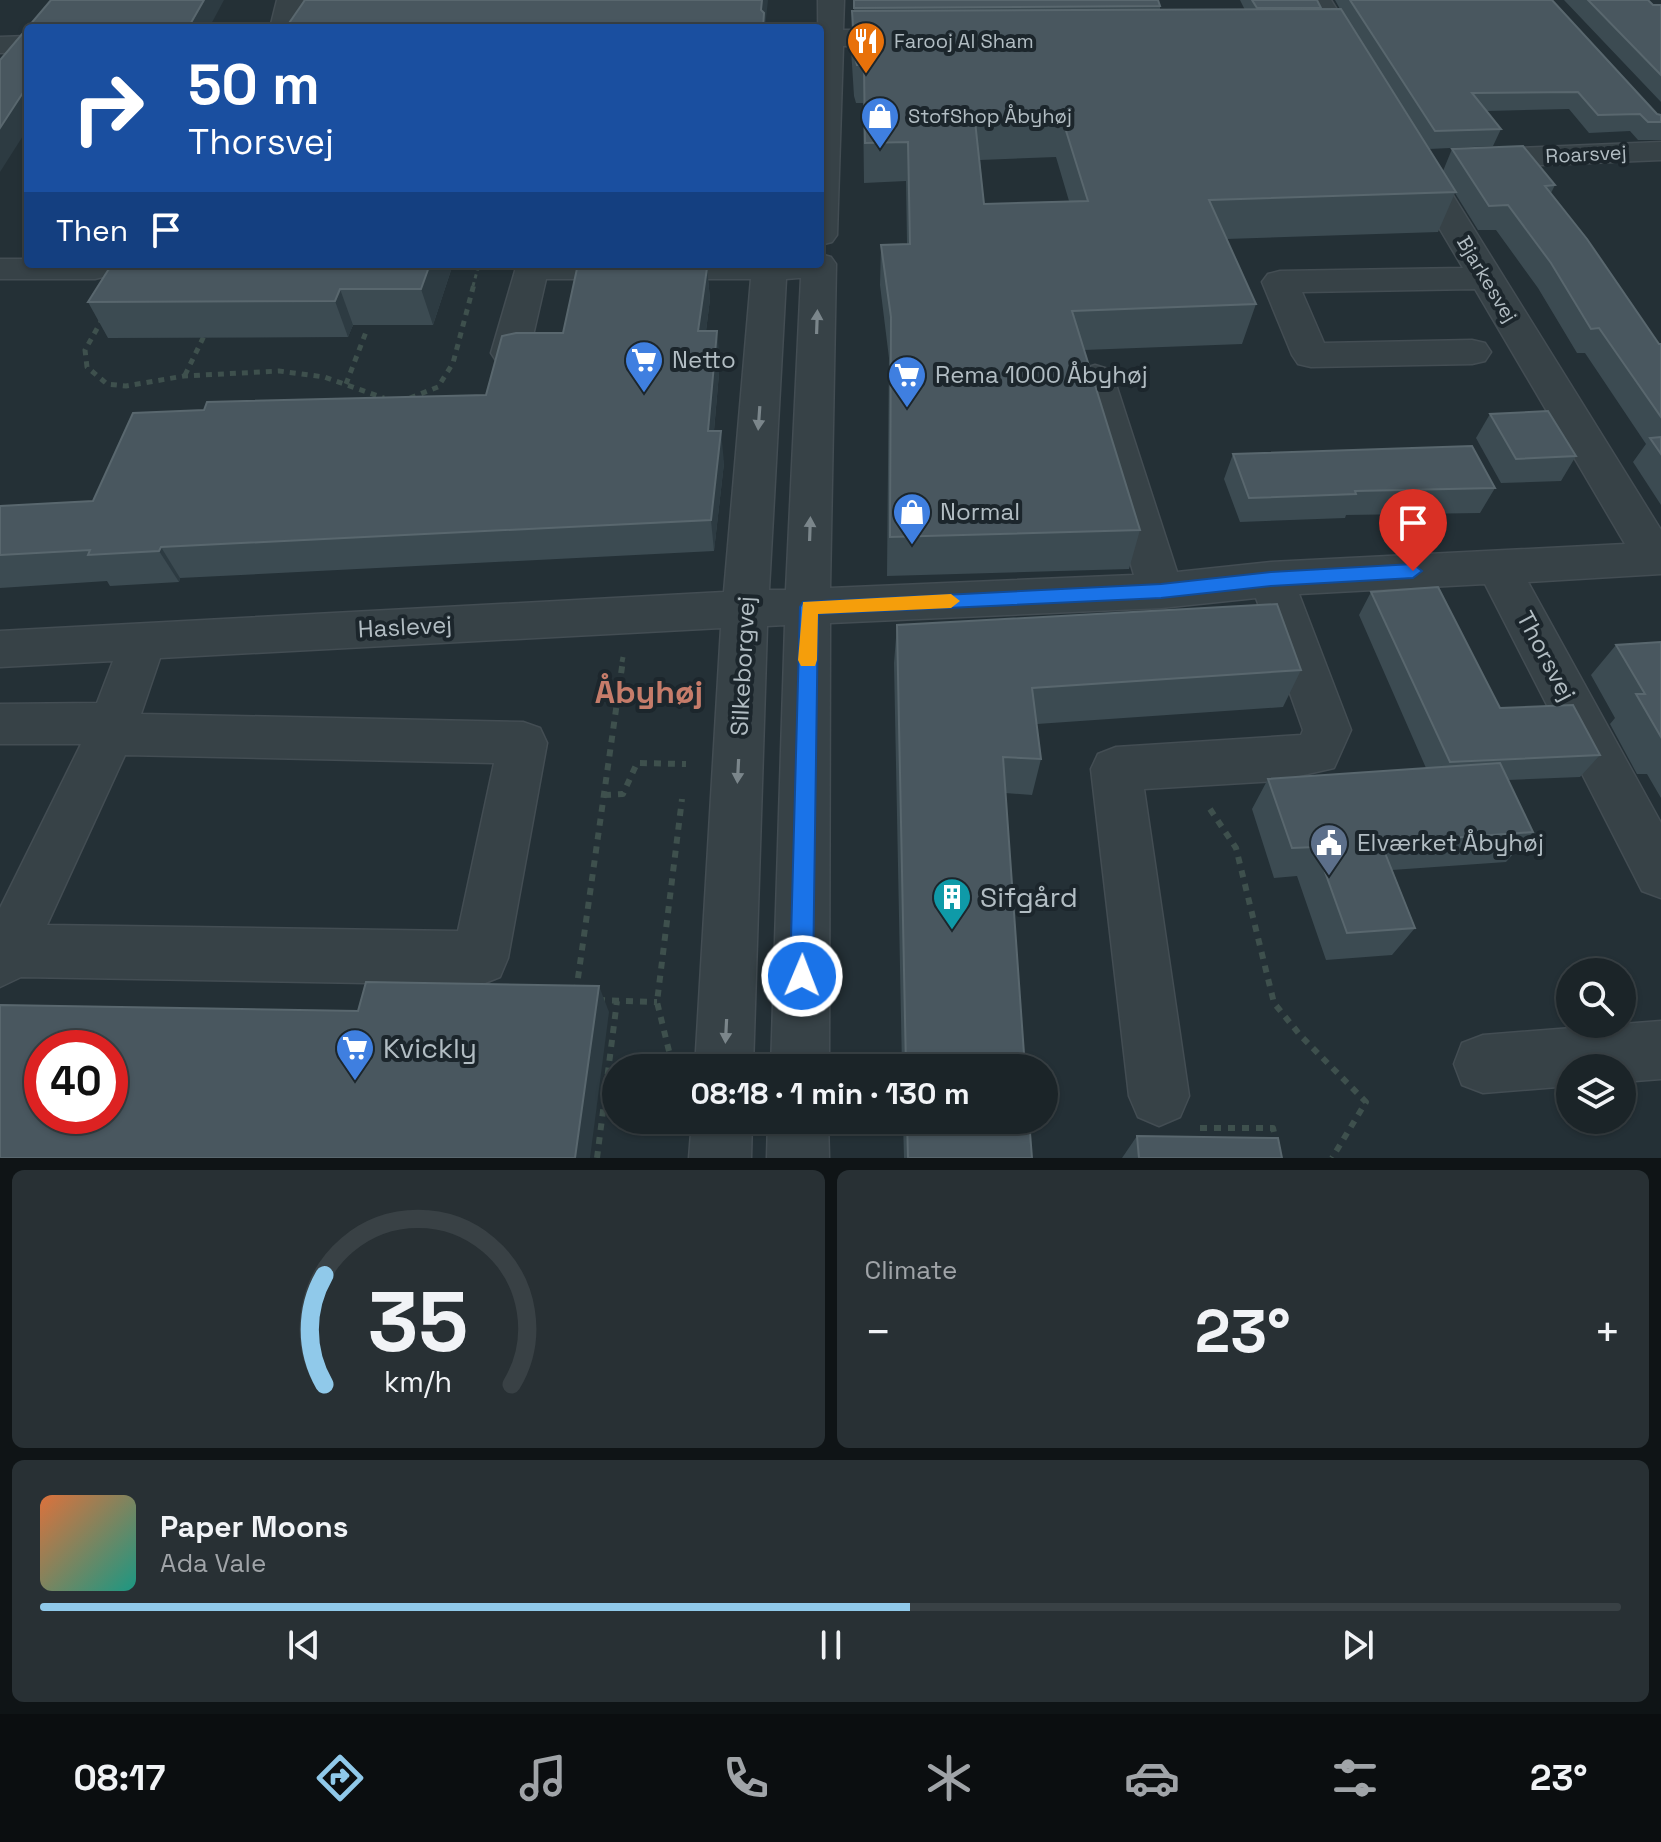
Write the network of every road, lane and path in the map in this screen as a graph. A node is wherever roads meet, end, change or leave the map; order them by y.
1 (290, 0) edge
2 (831, 0) edge
3 (1318, 0) edge
4 (285, 24) edge
5 (1308, 36) edge
6 (1340, 36) junction
7 (825, 38) edge
8 (941, 38) edge
9 (24, 44) edge
10 (0, 45) edge
11 (824, 74) edge
12 (1371, 86) edge
13 (1409, 149) joint
14 (1661, 151) edge
15 (96, 268) edge
16 (478, 268) edge
17 (611, 268) edge
18 (770, 268) edge
19 (819, 268) edge
20 (0, 269) edge
21 (1486, 278) junction
22 (107, 311) edge
23 (210, 325) edge
24 (366, 332) dead end
25 (1472, 352) dead end
26 (510, 353) edge
27 (184, 376) junction
28 (1095, 378) edge
29 (346, 384) junction
30 (1659, 558) edge
31 (1498, 566) junction
32 (1271, 579) junction
33 (1161, 591) junction
34 (809, 607) junction
35 (745, 610) junction
36 (628, 614) junction
37 (143, 642) junction
38 (0, 649) edge
39 (0, 724) edge
40 (112, 729) junction
41 (686, 764) dead end
42 (1180, 765) junction
43 (604, 795) junction
44 (1661, 874) edge
45 (4, 955) edge
46 (575, 999) edge
47 (589, 999) edge
48 (617, 1001) junction
49 (657, 1002) dead end
50 (1661, 1050) edge
51 (725, 1054) edge
52 (800, 1054) edge
53 (1483, 1064) dead end
54 (1159, 1096) joint
55 (721, 1134) edge
56 (798, 1134) edge
57 (597, 1158) edge
58 (720, 1158) edge
59 (798, 1158) edge
60 (1279, 1158) edge
61 (1332, 1158) edge

1 - 4 street
2 - 7 street
3 - 6 street
5 - 6 street
6 - 12 street
7 - 8 street
7 - 11 street
9 - 10 street
13 - 14 street, Roarsvej
13 - 21 street, Bjarkesvej
15 - 20 street
16 - 29 path
17 - 26 street
18 -> 35 street, Silkeborgvej
34 -> 19 street
21 - 25 street
21 - 30 street, Bjarkesvej
22 - 27 path
23 - 27 path
24 - 29 path
27 - 29 path
28 - 33 street
30 - 31 street
31 - 32 street
31 - 44 street, Thorsvej
32 - 33 street
32 - 42 street
33 - 34 street
34 - 35 street, Haslevej
34 - 52 street
35 - 36 street, Haslevej
35 -> 51 street, Silkeborgvej
36 - 37 street, Haslevej
36 - 43 path
37 - 38 street, Haslevej
37 - 40 street
39 - 40 street
40 - 45 street
40 - 45 street
41 - 43 path
42 - 54 street
42 - 61 path
43 - 46 path
47 - 48 path
48 - 49 path
48 - 57 path
50 - 53 street
54 - 60 path
55 - 58 street
56 - 59 street

